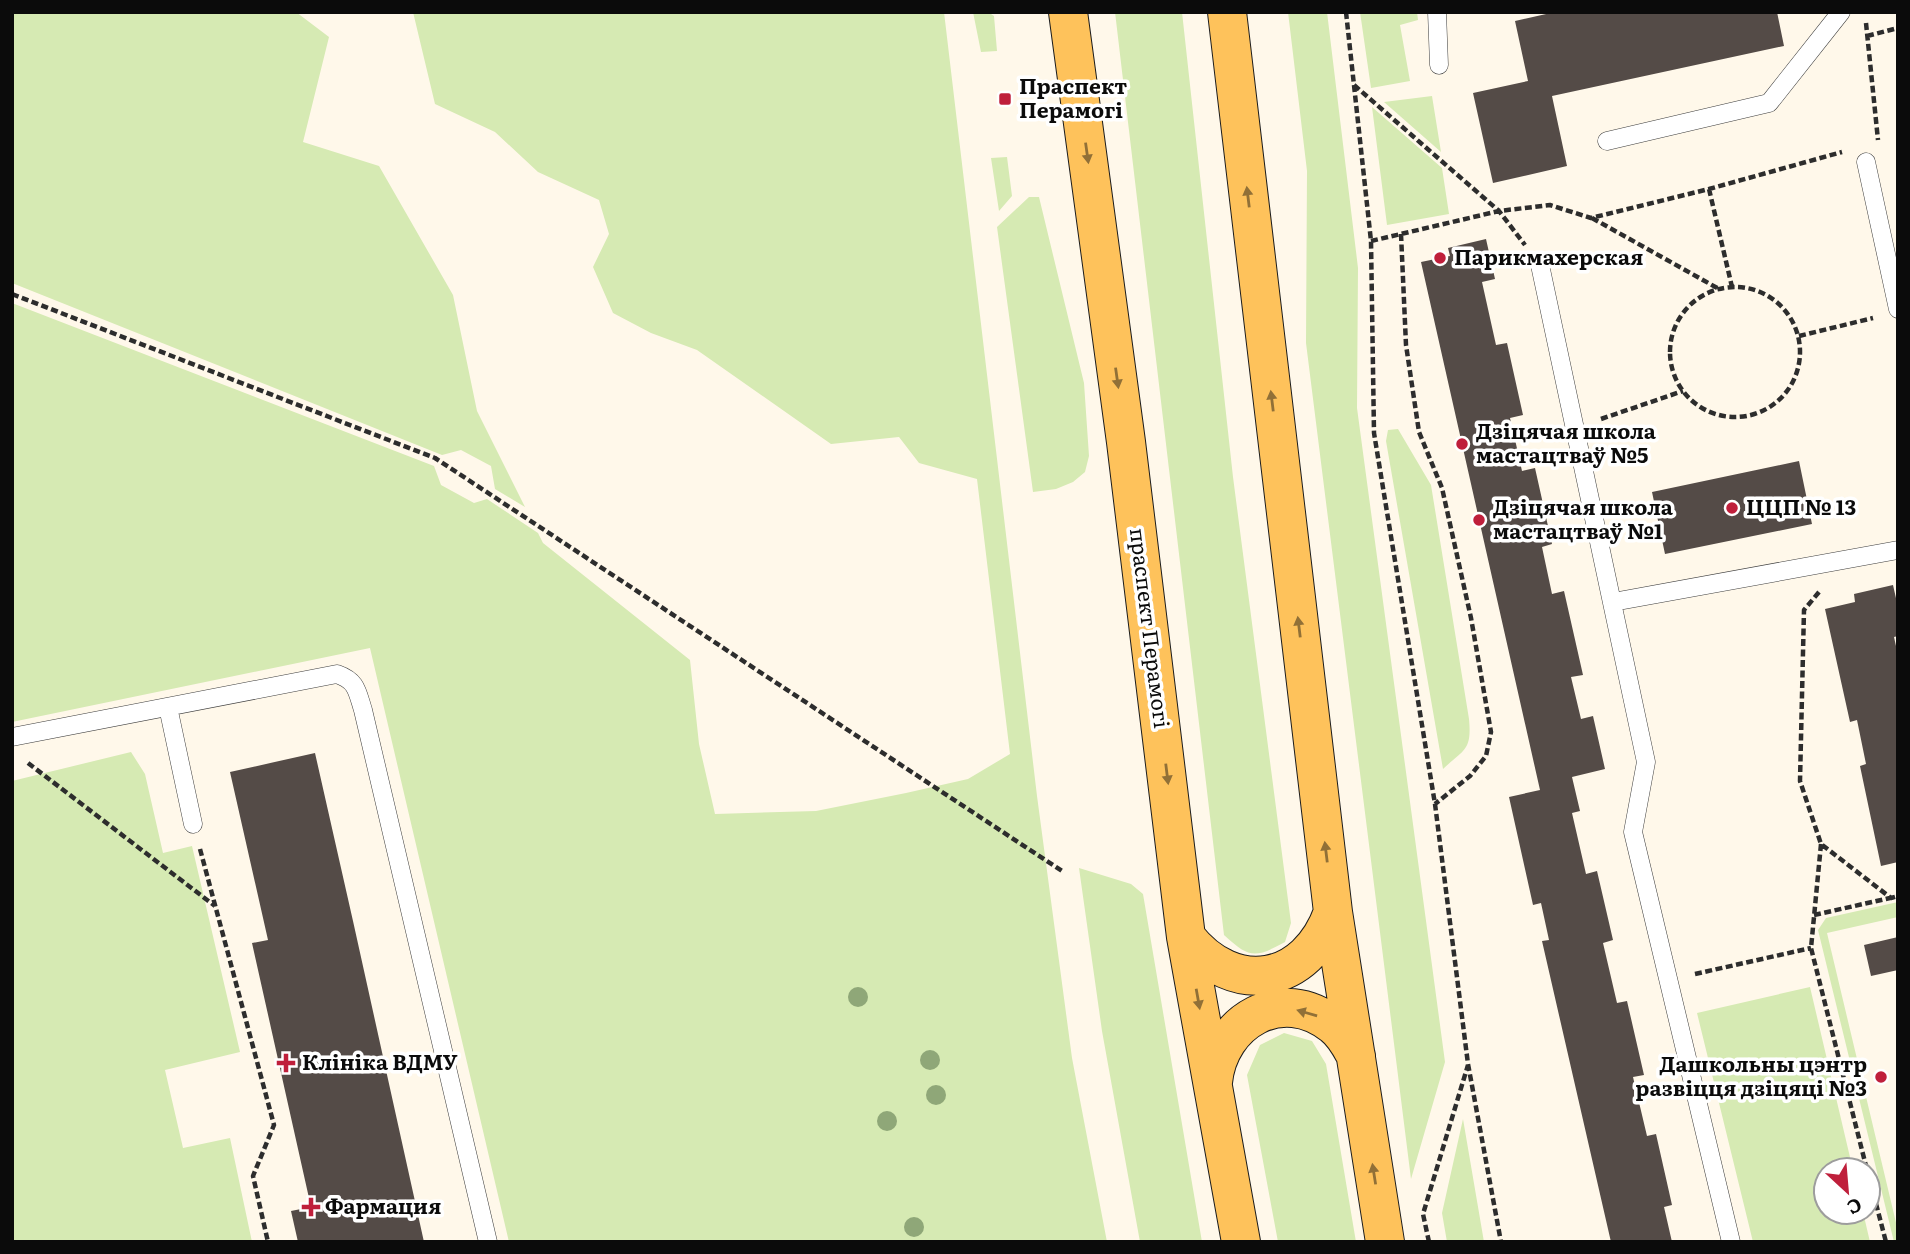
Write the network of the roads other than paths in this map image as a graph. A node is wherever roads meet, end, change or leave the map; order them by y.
1 (1068, 12) edge
2 (1227, 12) edge
3 (1437, 12) edge
4 (1840, 12) edge
5 (1440, 65) dead end
6 (1607, 141) dead end
7 (1866, 162) dead end
8 (1540, 265) road end
9 (1892, 312) edge
10 (1898, 550) edge
11 (1613, 603) junction
12 (168, 707) junction
13 (12, 737) edge
14 (193, 824) road end
15 (1333, 912) junction
16 (1186, 937) junction
17 (1356, 1056) junction
18 (1213, 1084) junction
19 (488, 1242) edge
20 (1241, 1242) edge
21 (1385, 1242) edge
22 (1731, 1242) edge

1 -> 16 main road, праспект Перамогі
15 -> 2 main road
3 - 5 lane
4 - 6 lane
7 - 9 lane
8 - 11 lane
10 - 11 lane
11 - 22 lane
12 - 13 lane
12 - 14 lane
12 - 19 lane
15 - 16 main road
15 - 17 main road
16 -> 18 main road, праспект Перамогі
17 -> 18 main road
21 -> 17 main road
18 - 20 main road, праспект Перамогі

